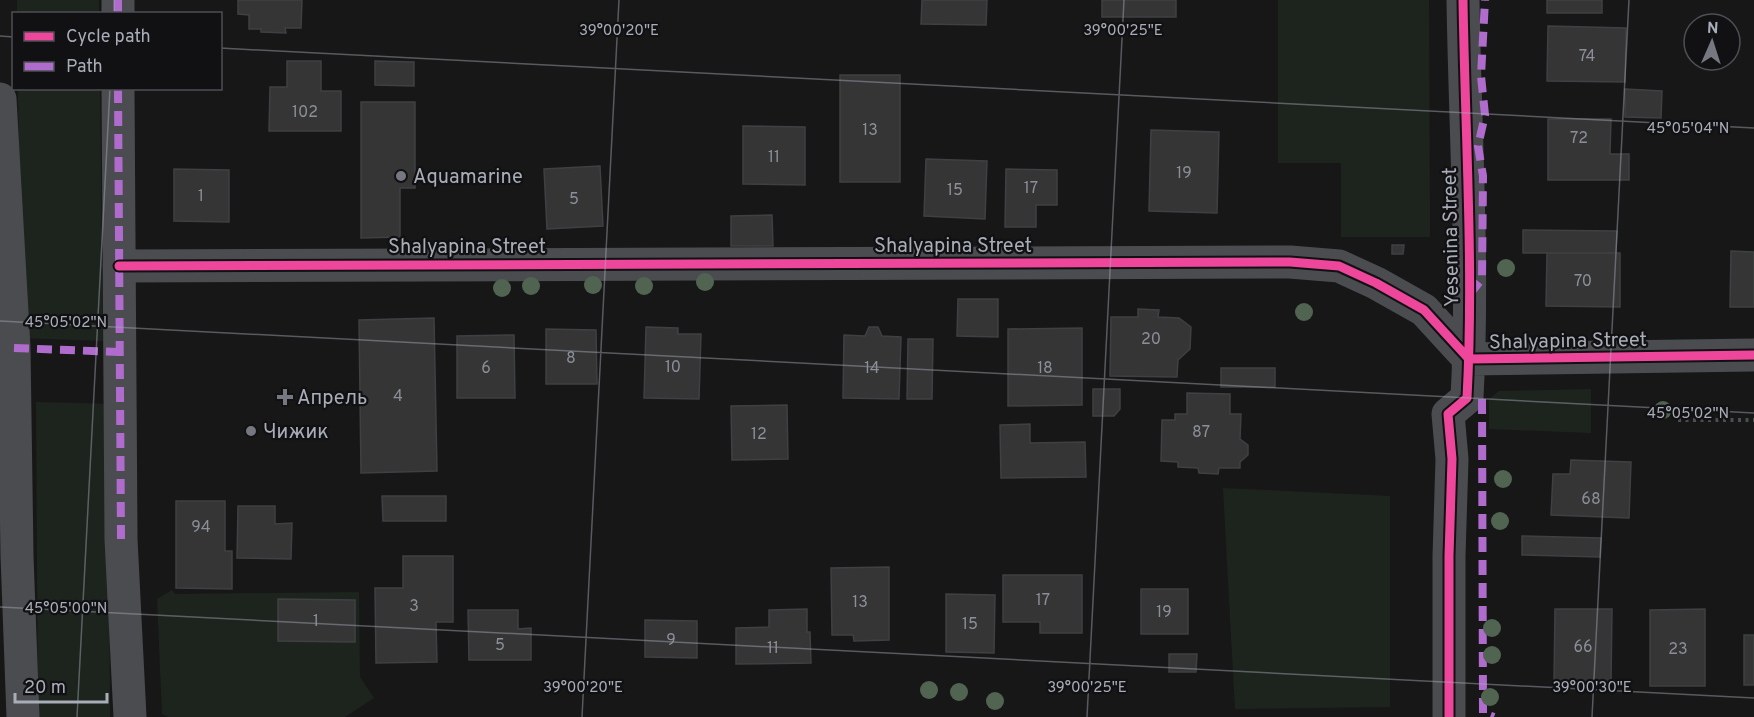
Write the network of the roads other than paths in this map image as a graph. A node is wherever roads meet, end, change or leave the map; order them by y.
1 (1463, 0) edge
2 (118, 90) edge
3 (0, 99) edge
4 (119, 266) junction
5 (7, 347) edge
6 (1754, 355) edge
7 (1469, 359) junction
8 (8, 556) edge
9 (23, 717) edge
10 (130, 717) edge
11 (1449, 717) edge

1 - 7 street, Yesenina Street
2 - 4 street
3 - 5 street
4 - 7 street, Shalyapina Street
4 - 10 street
5 - 8 street
6 - 7 street, Shalyapina Street
7 - 11 street, Yesenina Street
8 - 9 street

